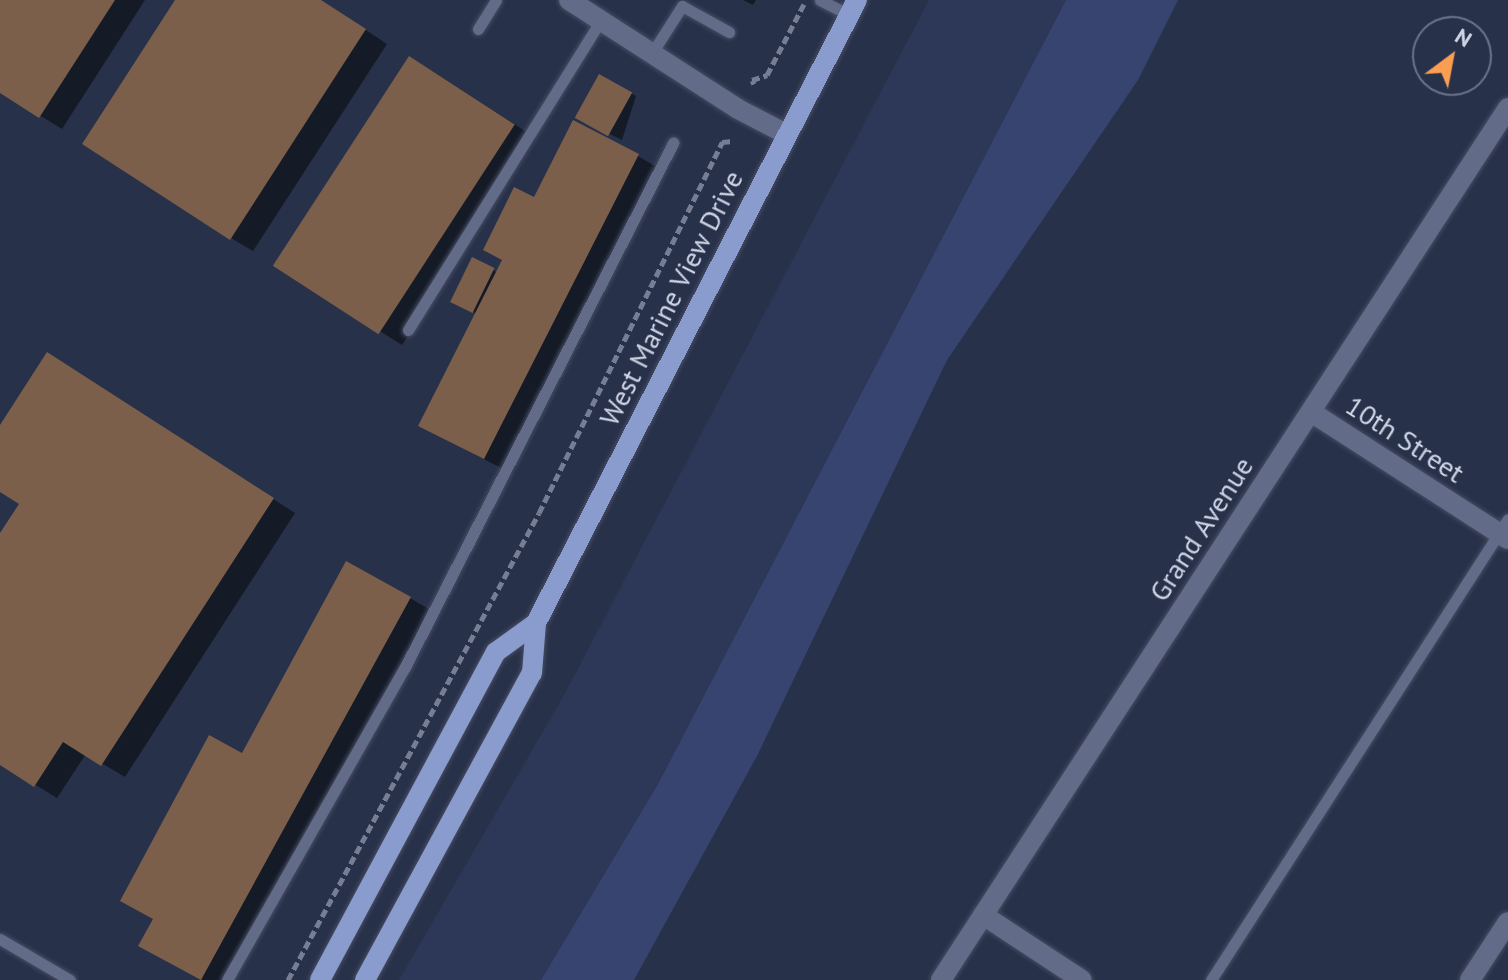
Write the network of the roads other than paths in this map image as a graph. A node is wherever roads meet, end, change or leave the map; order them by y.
1 (496, 0) edge
2 (569, 0) edge
3 (820, 0) edge
4 (681, 3) edge
5 (853, 8) edge
6 (601, 20) junction
7 (478, 29) dead end
8 (729, 32) dead end
9 (652, 53) junction
10 (1508, 108) edge
11 (786, 134) junction
12 (673, 143) dead end
13 (408, 330) dead end
14 (1311, 412) junction
15 (1505, 530) edge
16 (536, 623) junction
17 (983, 915) junction
18 (1508, 922) edge
19 (0, 939) edge
20 (70, 980) edge
21 (227, 980) edge
22 (320, 980) edge
23 (365, 980) edge
24 (941, 980) edge
25 (1082, 980) edge
26 (1211, 980) edge
27 (1470, 980) edge

1 - 7 lane
2 - 6 street
3 - 5 lane
4 - 8 lane
4 - 9 lane
5 - 11 main road, West Marine View Drive
6 - 9 street
6 - 13 lane
9 - 11 street
10 - 14 street, Grand Avenue
11 - 16 main road, West Marine View Drive
12 - 21 lane
14 - 15 street, 10th Street
14 - 17 street, Grand Avenue
15 - 26 lane
16 - 22 main road, West Marine View Drive
16 - 23 main road, West Marine View Drive
17 - 24 street, Grand Avenue
17 - 25 street
18 - 27 street
19 - 20 lane

